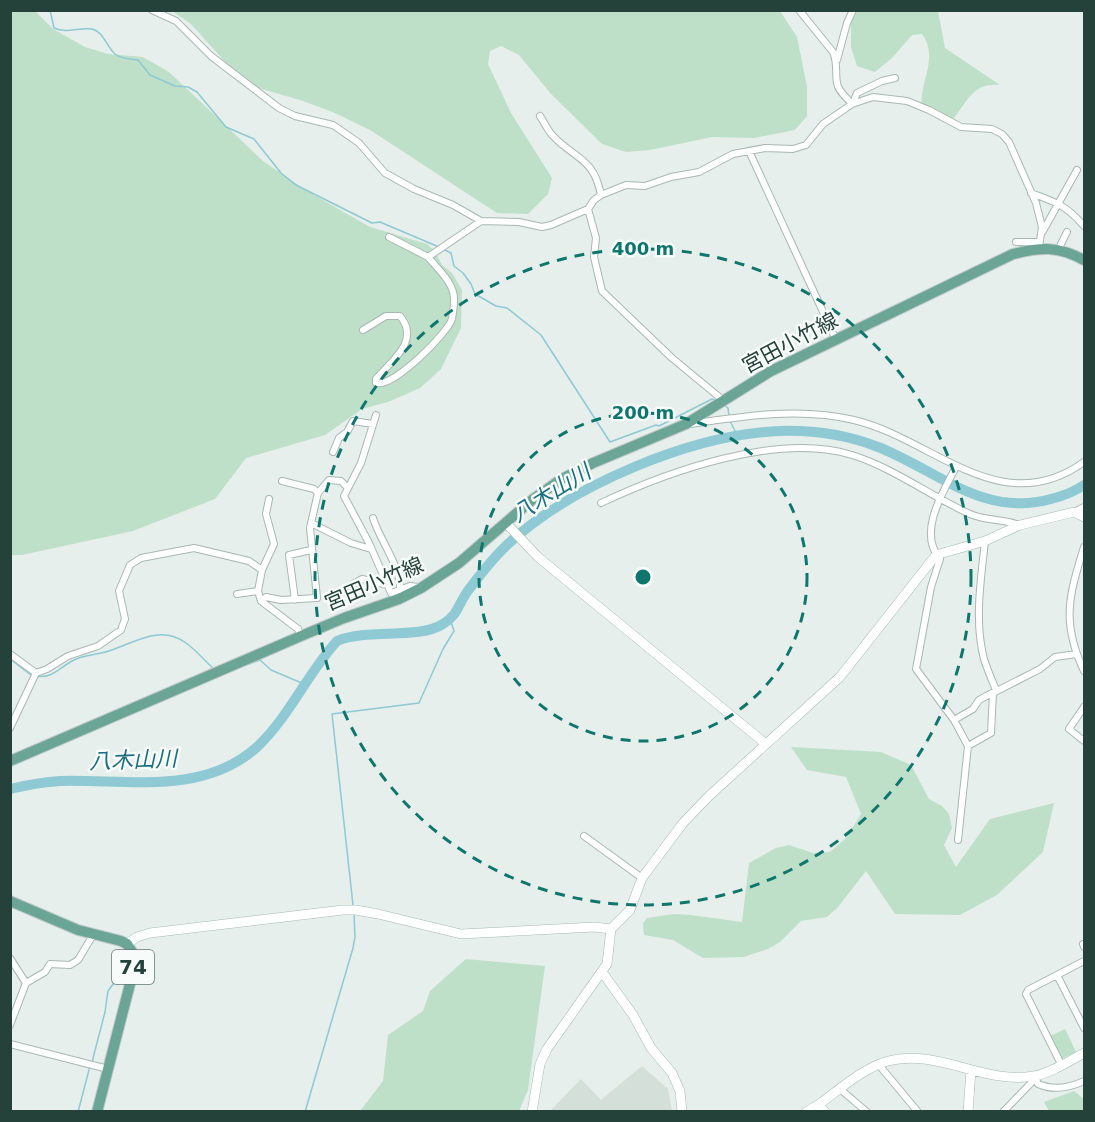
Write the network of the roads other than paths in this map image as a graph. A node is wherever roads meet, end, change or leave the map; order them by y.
1 (152, 10) edge
2 (799, 10) edge
3 (853, 10) edge
4 (837, 60) junction
5 (896, 78) dead end
6 (853, 104) junction
7 (540, 116) dead end
8 (749, 151) junction
9 (1077, 170) dead end
10 (1031, 194) junction
11 (601, 195) junction
12 (1058, 202) junction
13 (588, 208) junction
14 (481, 221) junction
15 (1084, 226) edge
16 (1042, 232) junction
17 (1067, 232) dead end
18 (389, 237) dead end
19 (1016, 242) dead end
20 (1039, 245) junction
21 (1058, 250) junction
22 (428, 257) junction
23 (1084, 260) edge
24 (363, 330) dead end
25 (836, 340) junction
26 (724, 401) junction
27 (376, 415) dead end
28 (373, 424) junction
29 (686, 424) junction
30 (333, 452) dead end
31 (1084, 462) edge
32 (956, 466) junction
33 (282, 481) dead end
34 (348, 488) junction
35 (318, 493) junction
36 (269, 499) dead end
37 (939, 500) junction
38 (601, 503) dead end
39 (1084, 507) edge
40 (1074, 512) junction
41 (1084, 516) edge
42 (373, 518) dead end
43 (311, 523) junction
44 (1020, 525) junction
45 (509, 526) junction
46 (985, 541) junction
47 (1084, 547) edge
48 (371, 549) junction
49 (311, 550) junction
50 (936, 555) junction
51 (262, 570) junction
52 (388, 585) junction
53 (350, 586) dead end
54 (422, 588) junction
55 (400, 590) junction
56 (258, 591) junction
57 (391, 593) junction
58 (237, 594) dead end
59 (295, 600) junction
60 (261, 601) junction
61 (355, 615) junction
62 (301, 636) junction
63 (10, 654) edge
64 (1077, 654) junction
65 (1084, 671) edge
66 (36, 673) junction
67 (995, 691) junction
68 (1084, 709) edge
69 (954, 720) junction
70 (10, 728) edge
71 (1084, 741) edge
72 (766, 744) junction
73 (968, 746) junction
74 (10, 761) edge
75 (584, 836) dead end
76 (958, 840) dead end
77 (642, 878) junction
78 (10, 901) edge
79 (611, 929) junction
80 (93, 935) junction
81 (127, 944) junction
82 (10, 958) edge
83 (1084, 961) edge
84 (602, 972) junction
85 (1057, 975) junction
86 (26, 983) junction
87 (13, 1011) edge
88 (10, 1026) edge
89 (1084, 1028) edge
90 (10, 1044) edge
91 (1084, 1053) edge
92 (1062, 1064) junction
93 (879, 1065) junction
94 (108, 1069) junction
95 (971, 1070) junction
96 (1035, 1076) junction
97 (1084, 1081) edge
98 (840, 1089) junction
99 (821, 1108) edge
100 (97, 1112) edge
101 (532, 1112) edge
102 (681, 1112) edge
103 (806, 1112) edge
104 (867, 1112) edge
105 (918, 1112) edge
106 (968, 1112) edge
107 (1003, 1112) edge

1 - 14 street
2 - 4 street
3 - 4 street
4 - 6 street
5 - 6 street
6 - 8 street
6 - 10 street
7 - 11 street
8 - 11 street
8 - 25 street
9 - 12 street
10 - 12 street
10 - 16 street
11 - 13 street
12 - 15 street
12 - 16 street
13 - 14 street
13 - 26 street
14 - 22 street
16 - 20 street
17 - 21 street
18 - 22 street
19 - 20 street
20 - 21 main road, 宮田小竹線
20 - 25 main road, 宮田小竹線
21 - 23 main road, 宮田小竹線
22 - 24 street
25 - 26 main road, 宮田小竹線
26 - 29 main road, 宮田小竹線
27 - 28 street
28 - 30 street
28 - 34 street
29 - 32 street
29 - 45 main road, 宮田小竹線
31 - 32 street
32 - 37 street
33 - 35 street
34 - 35 street
34 - 48 street
35 - 43 street
36 - 51 street
37 - 38 street
37 - 44 street
37 - 50 street
39 - 40 street
40 - 41 street
40 - 44 street
42 - 55 street
43 - 48 street
43 - 49 street
44 - 46 street
45 - 54 main road, 宮田小竹線
45 - 72 street
46 - 50 street
46 - 67 street
47 - 64 street
48 - 52 street
49 - 59 street
49 - 59 street
50 - 69 street
50 - 72 street
51 - 56 street
51 - 66 street
52 - 53 street
52 - 57 street
54 - 55 street
54 - 61 main road, 宮田小竹線
55 - 57 street
56 - 58 street
56 - 60 street
57 - 61 street
59 - 60 street
60 - 62 street
61 - 62 main road, 宮田小竹線
62 - 74 main road, 宮田小竹線
63 - 66 street
64 - 65 street
64 - 67 street
66 - 70 street
67 - 69 street
67 - 73 street
68 - 71 street
69 - 73 street
72 - 77 street
73 - 76 street
75 - 77 street
77 - 79 street
78 - 80 main road, 74
79 - 81 street
79 - 84 street
80 - 81 main road, 74
80 - 86 street
81 - 94 main road, 74
82 - 86 street
83 - 85 street
84 - 101 street
84 - 102 street
85 - 89 street
85 - 92 street
86 - 87 street
87 - 88 street
90 - 94 street
91 - 92 street
92 - 96 street
93 - 95 street
93 - 98 street
93 - 105 street
94 - 100 main road, 74
95 - 96 street
95 - 106 street
96 - 97 street
96 - 107 street
98 - 99 street
98 - 104 street
99 - 103 street

